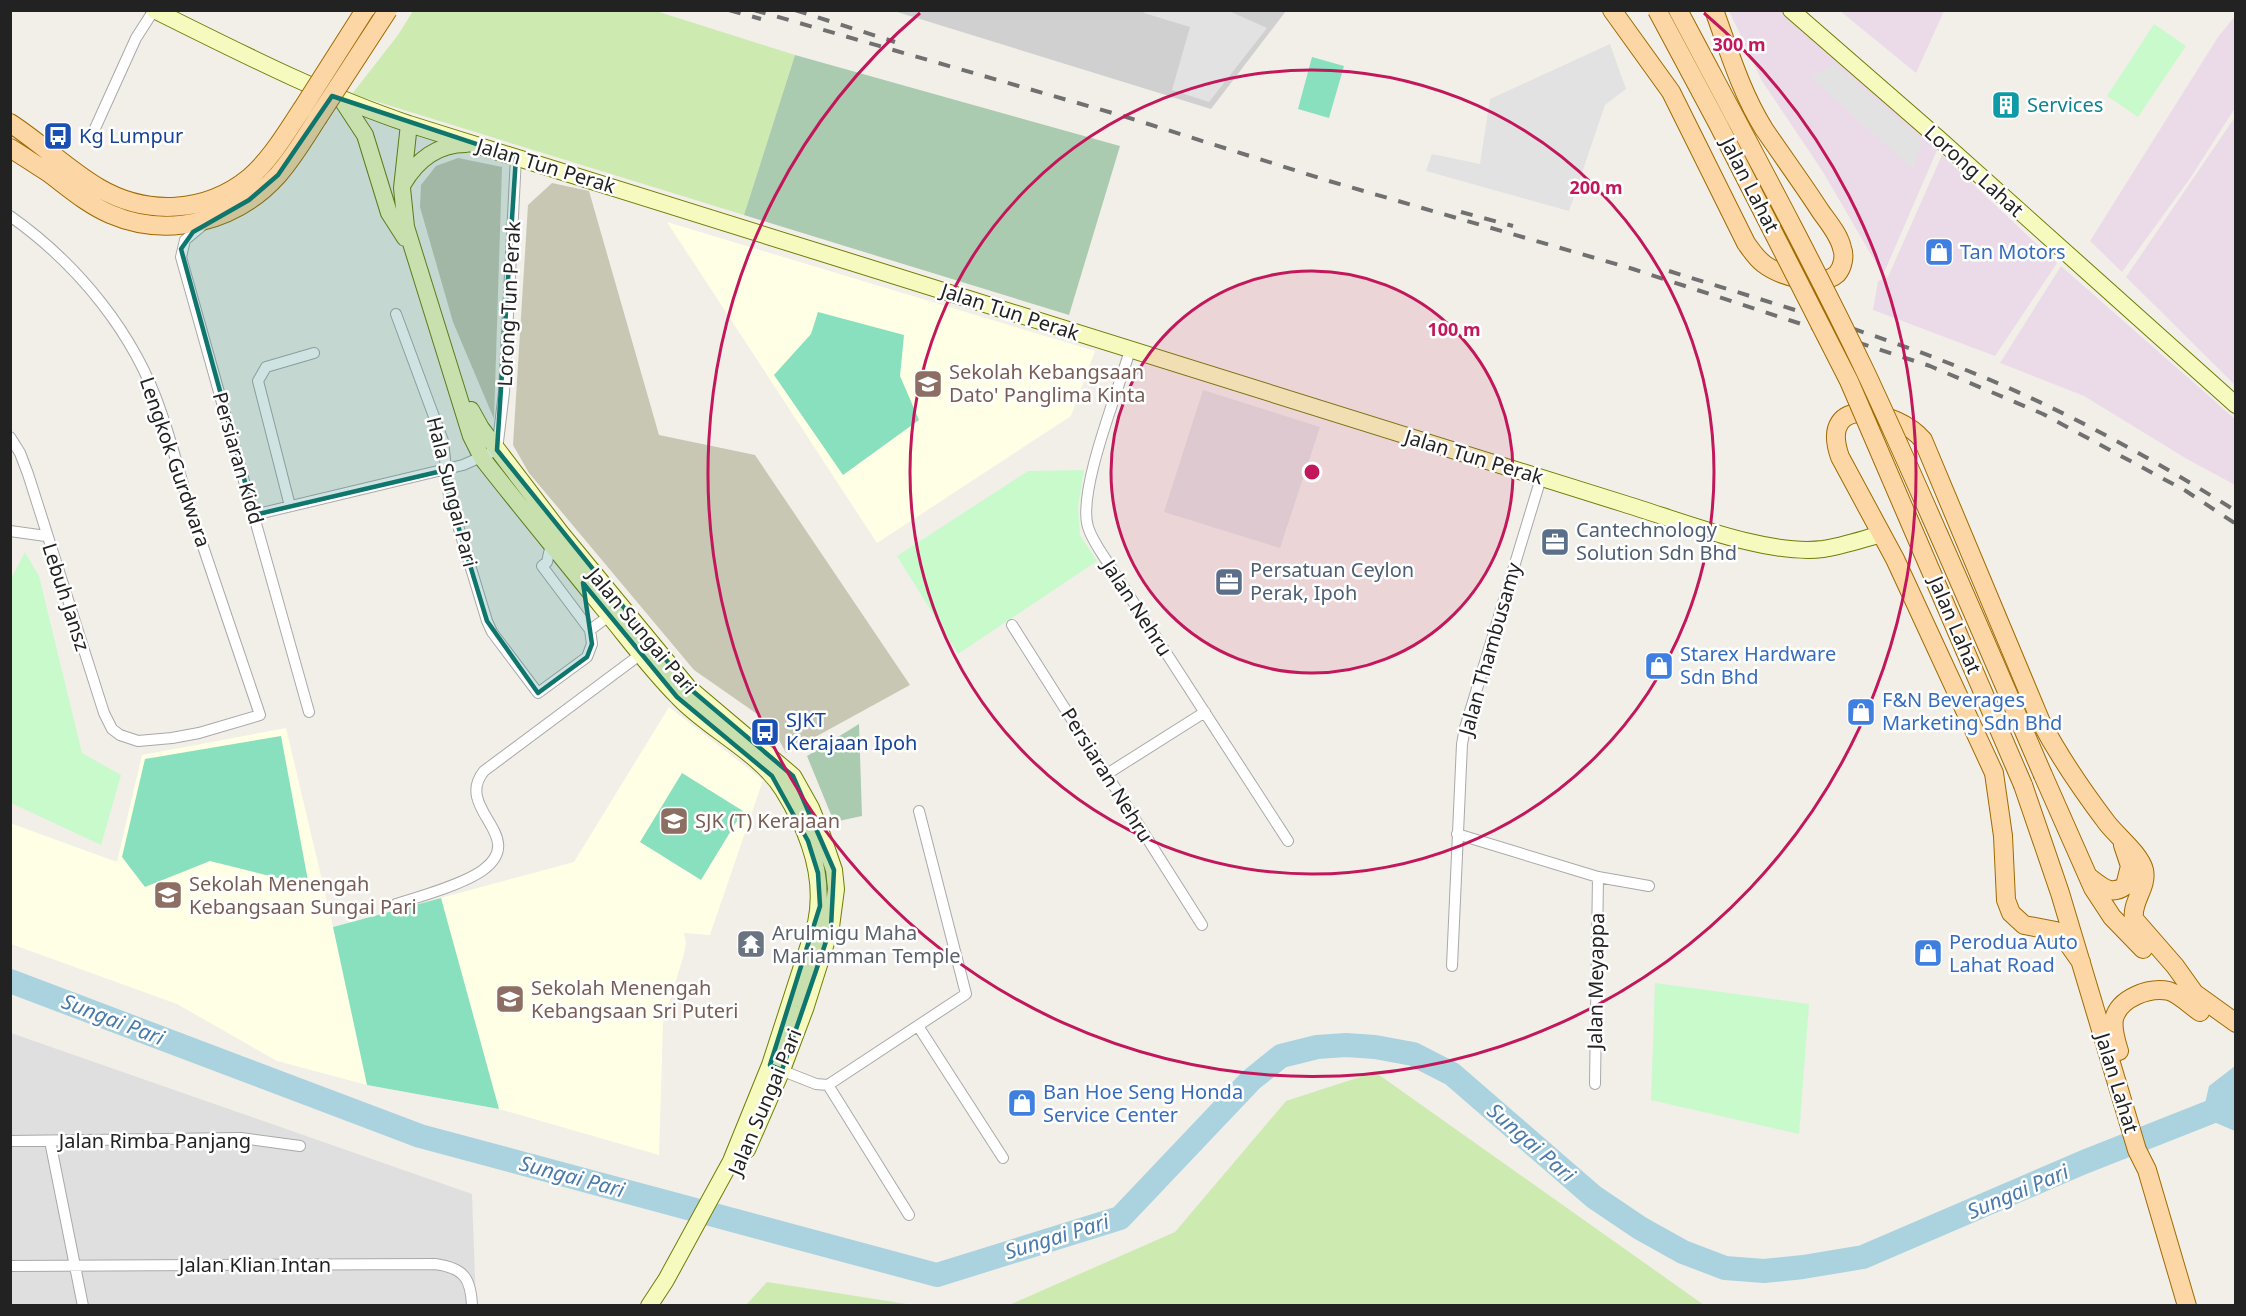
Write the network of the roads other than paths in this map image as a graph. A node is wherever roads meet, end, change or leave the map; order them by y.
1 (154, 10) edge
2 (365, 10) edge
3 (388, 10) edge
4 (1605, 10) edge
5 (1612, 10) edge
6 (1657, 10) edge
7 (1678, 10) edge
8 (1714, 10) edge
9 (1791, 10) edge
10 (1623, 26) junction
11 (342, 100) junction
12 (310, 114) junction
13 (10, 123) edge
14 (409, 124) junction
15 (92, 135) dead end
16 (473, 144) junction
17 (10, 148) edge
18 (516, 157) junction
19 (402, 188) junction
20 (10, 216) edge
21 (214, 218) junction
22 (414, 251) junction
23 (396, 314) dead end
24 (1130, 350) junction
25 (314, 353) dead end
26 (2235, 405) edge
27 (10, 437) edge
28 (490, 454) junction
29 (446, 470) junction
30 (1541, 478) junction
31 (290, 506) junction
32 (254, 515) junction
33 (10, 531) edge
34 (1882, 534) junction
35 (46, 536) junction
36 (550, 544) junction
37 (609, 616) junction
38 (1012, 625) dead end
39 (590, 630) junction
40 (646, 650) junction
41 (309, 712) dead end
42 (1205, 712) junction
43 (138, 741) joint
44 (1107, 774) junction
45 (919, 811) dead end
46 (1457, 834) junction
47 (2120, 837) junction
48 (1288, 841) dead end
49 (2087, 875) junction
50 (1598, 877) junction
51 (1649, 886) dead end
52 (2060, 893) junction
53 (396, 904) dead end
54 (2011, 913) junction
55 (1202, 925) dead end
56 (2081, 962) junction
57 (1452, 966) dead end
58 (2195, 994) junction
59 (2235, 1023) edge
60 (918, 1026) junction
61 (2235, 1029) edge
62 (776, 1068) junction
63 (1595, 1084) dead end
64 (828, 1085) junction
65 (2137, 1140) junction
66 (10, 1141) edge
67 (50, 1141) junction
68 (300, 1146) dead end
69 (1003, 1158) dead end
70 (909, 1215) dead end
71 (10, 1266) edge
72 (74, 1266) junction
73 (670, 1283) junction
74 (83, 1305) edge
75 (472, 1305) edge
76 (650, 1305) edge
77 (661, 1305) edge
78 (2187, 1305) edge

1 - 11 main road, Jalan Tun Perak
1 - 15 street
2 - 12 main road, bridge
3 - 12 main road, bridge
4 - 10 main road
5 - 10 main road
6 - 52 main road, Jalan Lahat, bridge
7 - 49 main road, Jalan Lahat, bridge
8 - 10 main road
9 - 26 main road, Lorong Lahat
11 - 14 main road, Jalan Tun Perak
11 - 22 main road
12 - 13 main road
12 - 21 main road
14 - 16 main road, Jalan Tun Perak
14 - 19 main road, Jalan Sungai Pari
16 - 18 main road, Jalan Tun Perak
16 - 19 main road
17 - 21 main road
18 - 24 main road, Jalan Tun Perak
18 - 28 street, Lorong Tun Perak
19 - 22 main road, Jalan Sungai Pari
20 - 43 street, Lengkok Gurdwara
21 - 32 street, Persiaran Kidd
22 - 28 main road, Jalan Sungai Pari
23 - 29 street, Hala Sungai Pari
24 - 30 main road, Jalan Tun Perak
24 - 42 street, Jalan Nehru
25 - 31 street
27 - 35 street, Lebuh Jansz
28 - 29 street
28 - 36 main road, Jalan Sungai Pari
28 - 40 main road, Jalan Sungai Pari
29 - 31 street
29 - 39 street, Hala Sungai Pari
30 - 34 main road, Jalan Tun Perak
30 - 46 street, Jalan Thambusamy
31 - 32 street
32 - 41 street, Persiaran Kidd
33 - 35 street
34 - 47 main road
34 - 54 main road
35 - 43 street, Lebuh Jansz
36 - 37 main road, Jalan Sungai Pari
36 - 39 street
37 - 39 street
37 - 40 main road, Jalan Sungai Pari
38 - 44 street, Persiaran Nehru
40 - 53 street
40 - 62 main road, Jalan Sungai Pari
42 - 44 street
42 - 48 street, Jalan Nehru
44 - 55 street, Persiaran Nehru
45 - 60 street
46 - 50 street
46 - 57 street, Jalan Thambusamy
47 - 49 main road
47 - 58 main road
49 - 58 main road, Jalan Lahat
50 - 51 street
50 - 63 street, Jalan Meyappa
52 - 54 main road
52 - 56 main road, Jalan Lahat
54 - 56 main road
56 - 65 main road, Jalan Lahat
58 - 59 main road
60 - 64 street
60 - 69 street
61 - 65 main road
62 - 64 street
62 - 73 main road, Jalan Sungai Pari
64 - 70 street
65 - 78 main road, Jalan Lahat
66 - 67 street, Jalan Rimba Panjang
67 - 68 street, Jalan Rimba Panjang
67 - 72 street
71 - 72 street, Jalan Klian Intan
72 - 74 street
72 - 75 street, Jalan Klian Intan
73 - 76 main road, Jalan Sungai Pari
73 - 77 main road, Jalan Sungai Pari

